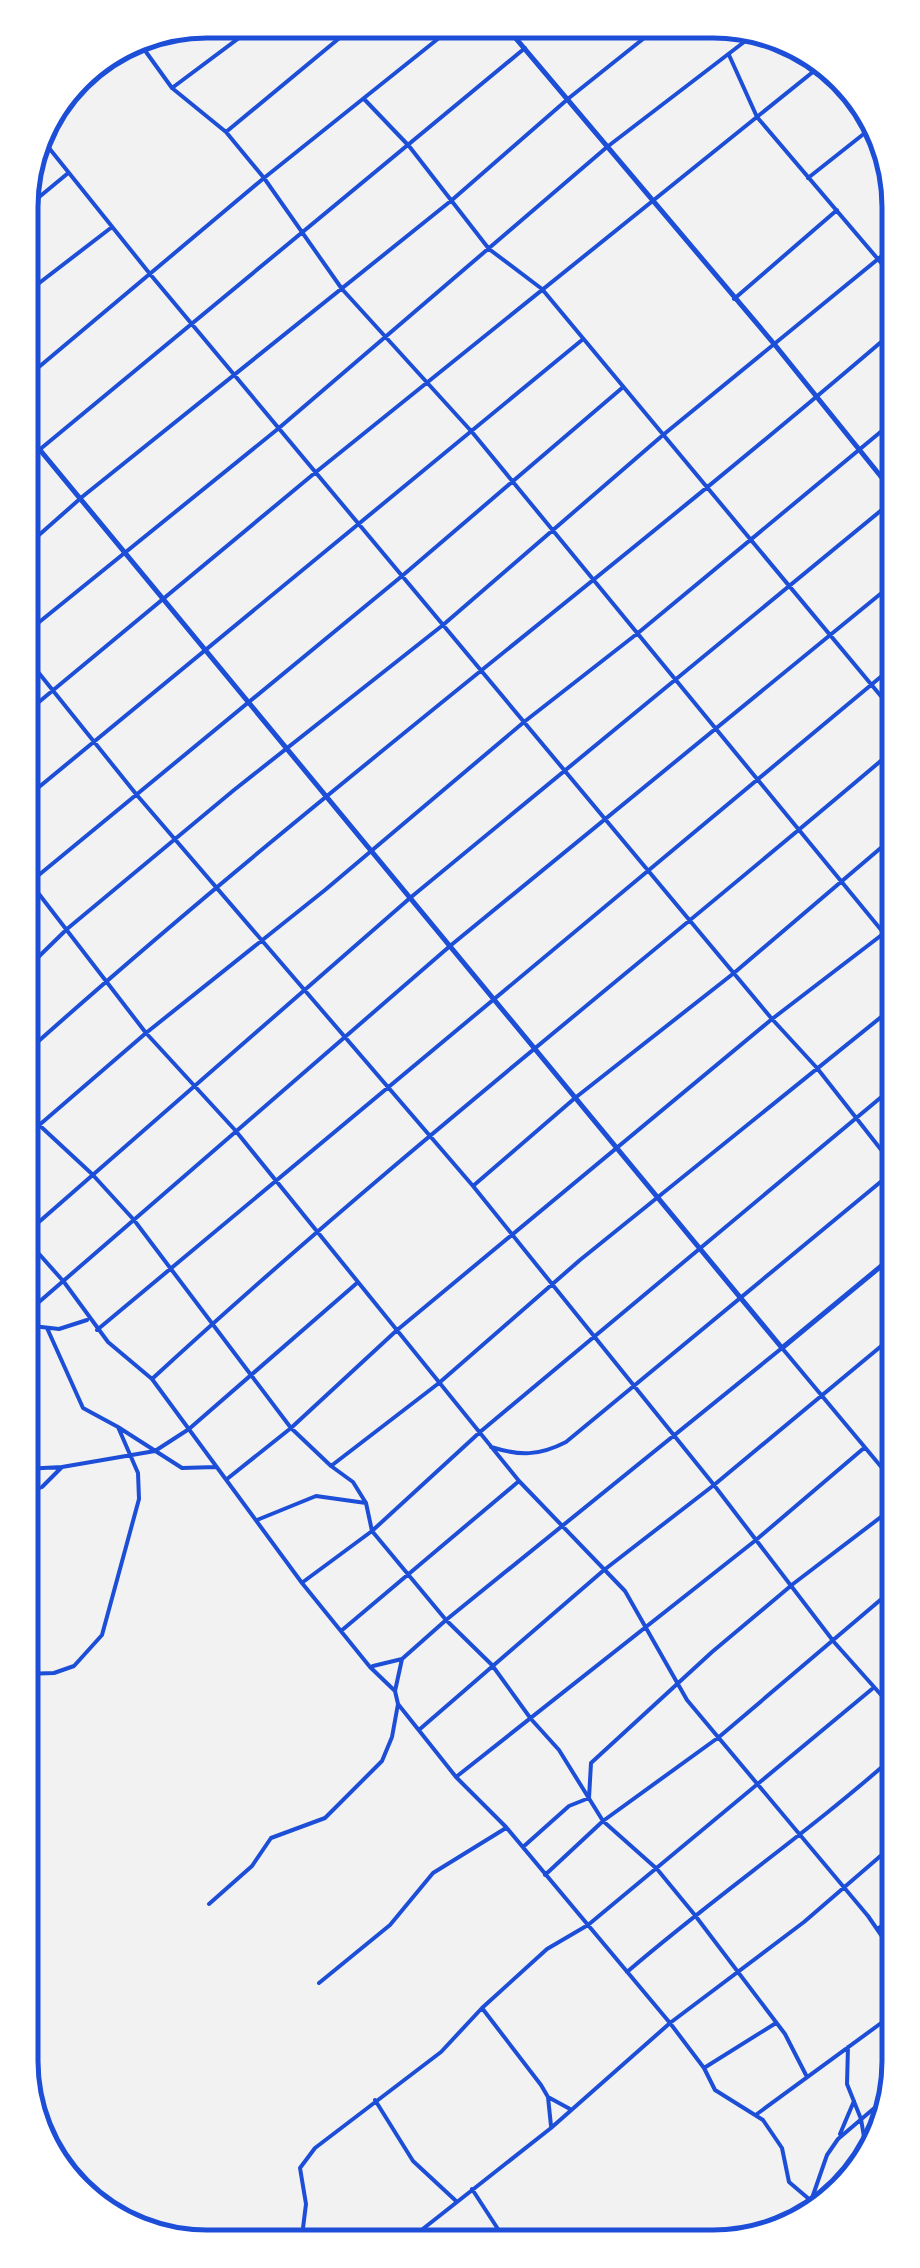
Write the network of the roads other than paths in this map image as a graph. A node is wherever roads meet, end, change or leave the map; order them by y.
1 (239, 38) edge
2 (339, 38) edge
3 (440, 38) edge
4 (516, 38) edge
5 (643, 38) edge
6 (746, 41) edge
7 (525, 48) junction
8 (144, 49) edge
9 (729, 55) junction
10 (814, 71) edge
11 (172, 88) junction
12 (568, 98) junction
13 (365, 100) junction
14 (757, 118) junction
15 (226, 132) junction
16 (865, 133) edge
17 (409, 146) junction
18 (607, 146) junction
19 (48, 147) edge
20 (69, 173) junction
21 (264, 178) junction
22 (808, 178) junction
23 (38, 198) edge
24 (452, 200) junction
25 (652, 200) junction
26 (837, 210) junction
27 (112, 226) junction
28 (302, 235) junction
29 (489, 249) junction
30 (882, 256) edge
31 (878, 260) junction
32 (882, 264) edge
33 (150, 274) junction
34 (38, 285) edge
35 (342, 289) junction
36 (542, 289) junction
37 (734, 299) junction
38 (193, 325) junction
39 (384, 336) junction
40 (583, 339) junction
41 (882, 341) edge
42 (775, 345) junction
43 (38, 368) edge
44 (234, 375) junction
45 (426, 383) junction
46 (623, 387) junction
47 (818, 397) junction
48 (279, 428) junction
49 (882, 430) edge
50 (472, 432) junction
51 (663, 436) junction
52 (38, 445) edge
53 (41, 448) junction
54 (858, 449) junction
55 (38, 451) edge
56 (316, 472) junction
57 (882, 479) edge
58 (511, 480) junction
59 (705, 488) junction
60 (82, 497) junction
61 (882, 507) edge
62 (360, 526) junction
63 (554, 532) junction
64 (38, 536) edge
65 (749, 539) junction
66 (125, 550) junction
67 (402, 576) junction
68 (594, 582) junction
69 (788, 585) junction
70 (882, 593) edge
71 (164, 598) junction
72 (38, 623) edge
73 (443, 625) junction
74 (638, 634) junction
75 (830, 635) junction
76 (208, 649) junction
77 (480, 669) junction
78 (38, 673) edge
79 (882, 676) edge
80 (677, 681) junction
81 (871, 685) junction
82 (52, 691) junction
83 (882, 697) edge
84 (249, 699) junction
85 (38, 703) edge
86 (524, 722) junction
87 (717, 730) junction
88 (95, 743) junction
89 (288, 747) junction
90 (882, 760) edge
91 (566, 772) junction
92 (758, 779) junction
93 (38, 788) edge
94 (136, 794) junction
95 (328, 797) junction
96 (604, 818) junction
97 (798, 831) junction
98 (176, 840) junction
99 (882, 847) edge
100 (370, 850) junction
101 (648, 870) junction
102 (38, 875) edge
103 (842, 881) junction
104 (218, 888) junction
105 (38, 892) edge
106 (410, 898) junction
107 (692, 921) junction
108 (67, 930) junction
109 (882, 930) edge
110 (882, 936) edge
111 (262, 939) junction
112 (450, 946) junction
113 (38, 958) edge
114 (734, 973) junction
115 (105, 982) junction
116 (304, 990) junction
117 (495, 1000) junction
118 (882, 1017) edge
119 (772, 1019) junction
120 (146, 1033) junction
121 (343, 1037) junction
122 (38, 1042) edge
123 (534, 1049) junction
124 (817, 1068) junction
125 (193, 1087) junction
126 (386, 1088) junction
127 (882, 1095) edge
128 (575, 1098) junction
129 (854, 1118) junction
130 (40, 1127) joint
131 (235, 1130) junction
132 (429, 1136) junction
133 (618, 1150) junction
134 (882, 1152) edge
135 (92, 1174) junction
136 (276, 1179) junction
137 (882, 1181) edge
138 (473, 1186) junction
139 (656, 1197) junction
140 (134, 1220) junction
141 (38, 1223) edge
142 (317, 1232) junction
143 (512, 1236) junction
144 (700, 1246) junction
145 (38, 1252) edge
146 (882, 1265) edge
147 (173, 1268) junction
148 (64, 1282) junction
149 (357, 1284) junction
150 (552, 1285) junction
151 (742, 1299) junction
152 (38, 1303) edge
153 (89, 1319) junction
154 (212, 1324) junction
155 (38, 1327) edge
156 (46, 1328) junction
157 (97, 1330) junction
158 (396, 1331) junction
159 (593, 1336) junction
160 (882, 1345) edge
161 (782, 1348) junction
162 (249, 1376) junction
163 (152, 1379) junction
164 (439, 1383) junction
165 (634, 1388) junction
166 (821, 1394) junction
167 (118, 1427) junction
168 (291, 1428) junction
169 (189, 1429) junction
170 (480, 1432) junction
171 (674, 1436) junction
172 (491, 1446) junction
173 (864, 1448) junction
174 (156, 1450) junction
175 (131, 1456) junction
176 (330, 1466) junction
177 (218, 1467) junction
178 (62, 1468) junction
179 (38, 1469) edge
180 (882, 1469) edge
181 (227, 1479) junction
182 (519, 1481) junction
183 (714, 1484) junction
184 (38, 1489) edge
185 (366, 1503) junction
186 (882, 1516) edge
187 (257, 1520) junction
188 (562, 1528) junction
189 (372, 1531) junction
190 (756, 1540) junction
191 (604, 1570) junction
192 (408, 1573) junction
193 (302, 1584) junction
194 (792, 1584) junction
195 (882, 1599) edge
196 (446, 1620) junction
197 (647, 1626) junction
198 (341, 1631) junction
199 (834, 1642) junction
200 (402, 1659) junction
201 (492, 1665) junction
202 (370, 1667) junction
203 (38, 1674) edge
204 (677, 1682) junction
205 (874, 1688) junction
206 (395, 1691) junction
207 (882, 1697) edge
208 (398, 1704) junction
209 (530, 1719) junction
210 (420, 1729) junction
211 (718, 1737) junction
212 (882, 1766) edge
213 (456, 1777) junction
214 (760, 1784) junction
215 (589, 1798) junction
216 (603, 1821) junction
217 (506, 1827) junction
218 (800, 1834) junction
219 (523, 1847) junction
220 (882, 1855) edge
221 (657, 1869) junction
222 (545, 1875) junction
223 (843, 1888) junction
224 (209, 1904) dead end
225 (694, 1914) junction
226 (588, 1925) junction
227 (882, 1926) edge
228 (877, 1929) junction
229 (882, 1936) edge
230 (627, 1972) junction
231 (738, 1974) junction
232 (319, 1983) dead end
233 (482, 2008) junction
234 (670, 2023) junction
235 (882, 2023) edge
236 (776, 2024) junction
237 (848, 2047) junction
238 (704, 2068) junction
239 (806, 2077) junction
240 (548, 2097) junction
241 (375, 2100) junction
242 (854, 2101) junction
243 (877, 2106) edge
244 (572, 2110) junction
245 (757, 2114) junction
246 (862, 2119) junction
247 (551, 2128) junction
248 (865, 2136) edge
249 (838, 2139) junction
250 (472, 2188) junction
251 (811, 2199) edge
252 (809, 2200) edge
253 (456, 2201) junction
254 (303, 2230) edge
255 (421, 2230) edge
256 (499, 2230) edge

1 - 11 street
2 - 15 street
3 - 13 street
4 - 7 street
5 - 12 street
6 - 9 street
7 - 12 street
7 - 17 street
8 - 11 street
9 - 14 street
9 - 18 street
10 - 14 street
11 - 15 street
12 - 18 street
12 - 24 street
13 - 17 street
13 - 21 street
14 - 22 street
14 - 25 street
15 - 21 street
16 - 22 street
17 - 24 street
17 - 28 street
18 - 25 street
18 - 29 street
19 - 20 street
20 - 23 street
20 - 27 street
21 - 28 street
21 - 33 street
22 - 26 street
24 - 29 street
24 - 35 street
25 - 36 street
25 - 37 street
26 - 31 street
26 - 37 street
27 - 33 street
27 - 34 street
28 - 35 street
28 - 38 street
29 - 36 street
29 - 39 street
30 - 31 street
31 - 32 street
31 - 42 street
33 - 38 street
33 - 43 street
35 - 39 street
35 - 44 street
36 - 40 street
36 - 45 street
37 - 42 street
38 - 44 street
38 - 53 street
39 - 45 street
39 - 48 street
40 - 46 street
40 - 50 street
41 - 47 street
42 - 47 street
42 - 51 street
44 - 48 street
44 - 60 street
45 - 50 street
45 - 56 street
46 - 51 street
46 - 58 street
47 - 54 street
47 - 59 street
48 - 56 street
48 - 66 street
49 - 54 street
50 - 58 street
50 - 62 street
51 - 59 street
51 - 63 street
52 - 53 street
53 - 55 street
53 - 60 street
54 - 57 street
54 - 65 street
56 - 62 street
56 - 71 street
58 - 63 street
58 - 67 street
59 - 65 street
59 - 68 street
60 - 64 street
60 - 66 street
61 - 69 street
62 - 67 street
62 - 76 street
63 - 68 street
63 - 73 street
65 - 69 street
65 - 74 street
66 - 71 street
66 - 72 street
67 - 73 street
67 - 84 street
68 - 74 street
68 - 77 street
69 - 75 street
69 - 80 street
70 - 75 street
71 - 76 street
71 - 82 street
73 - 77 street
73 - 89 street
74 - 80 street
74 - 86 street
75 - 81 street
75 - 87 street
76 - 84 street
76 - 88 street
77 - 86 street
77 - 95 street
78 - 82 street
79 - 81 street
80 - 87 street
80 - 91 street
81 - 83 street
81 - 92 street
82 - 85 street
82 - 88 street
84 - 89 street
84 - 94 street
86 - 91 street
86 - 100 street
87 - 92 street
87 - 96 street
88 - 93 street
88 - 94 street
89 - 95 street
89 - 98 street
90 - 97 street
91 - 96 street
91 - 106 street
92 - 97 street
92 - 101 street
94 - 98 street
94 - 102 street
95 - 100 street
95 - 104 street
96 - 101 street
96 - 112 street
97 - 103 street
97 - 107 street
98 - 104 street
98 - 108 street
99 - 103 street
100 - 106 street
100 - 111 street
101 - 107 street
101 - 117 street
103 - 109 street
103 - 114 street
104 - 111 street
104 - 115 street
105 - 108 street
106 - 112 street
106 - 116 street
107 - 114 street
107 - 123 street
108 - 113 street
108 - 115 street
110 - 119 street
111 - 116 street
111 - 120 street
112 - 117 street
112 - 121 street
114 - 119 street
114 - 128 street
115 - 120 street
115 - 122 street
116 - 121 street
116 - 125 street
117 - 123 street
117 - 126 street
118 - 124 street
119 - 124 street
119 - 133 street
120 - 125 street
120 - 130 street
121 - 126 street
121 - 131 street
123 - 128 street
123 - 132 street
124 - 129 street
124 - 139 street
125 - 131 street
125 - 135 street
126 - 132 street
126 - 136 street
127 - 129 street
128 - 133 street
128 - 138 street
129 - 134 street
129 - 144 street
130 - 135 street
131 - 136 street
131 - 140 street
132 - 138 street
132 - 142 street
133 - 139 street
133 - 143 street
135 - 140 street
135 - 141 street
136 - 142 street
136 - 147 street
137 - 151 street
138 - 143 street
139 - 144 street
139 - 150 street
140 - 147 street
140 - 148 street
142 - 149 street
142 - 154 street
143 - 150 street
143 - 158 street
144 - 151 street
144 - 159 street
145 - 148 street
146 - 161 street
147 - 154 street
147 - 157 street
148 - 152 street
148 - 153 street
149 - 158 street
149 - 162 street
150 - 159 street
150 - 164 street
151 - 161 street
151 - 165 street
153 - 156 street
153 - 157 street
154 - 162 street
154 - 163 street
155 - 156 street
156 - 167 street
157 - 163 street
158 - 164 street
158 - 168 street
159 - 165 street
159 - 170 street
160 - 166 street
161 - 166 street
161 - 171 street
162 - 168 street
162 - 169 street
163 - 169 street
164 - 170 street
164 - 176 street
165 - 171 street
165 - 172 street
166 - 173 street
166 - 183 street
167 - 174 street
167 - 175 street
168 - 176 street
168 - 181 street
169 - 174 street
169 - 177 street
170 - 172 street
170 - 189 street
171 - 183 street
171 - 188 street
172 - 182 street
173 - 180 street
173 - 190 street
174 - 175 street
174 - 177 street
175 - 178 street
175 - 203 street
176 - 185 street
177 - 181 street
178 - 179 street
178 - 184 street
181 - 187 street
182 - 188 street
182 - 192 street
183 - 190 street
183 - 191 street
185 - 187 street
185 - 189 street
186 - 194 street
187 - 193 street
188 - 191 street
188 - 196 street
189 - 192 street
189 - 193 street
190 - 194 street
190 - 197 street
191 - 197 street
191 - 201 street
192 - 196 street
192 - 198 street
193 - 198 street
194 - 199 street
194 - 204 street
195 - 199 street
196 - 200 street
196 - 201 street
197 - 204 street
197 - 209 street
198 - 202 street
199 - 205 street
199 - 211 street
200 - 202 street
200 - 206 street
201 - 209 street
201 - 210 street
202 - 206 street
204 - 211 street
204 - 215 street
205 - 207 street
205 - 214 street
206 - 208 street
208 - 210 street
208 - 224 street
209 - 213 street
209 - 215 street
210 - 213 street
211 - 214 street
211 - 216 street
212 - 218 street
213 - 217 street
214 - 218 street
214 - 221 street
215 - 216 street
215 - 219 street
216 - 221 street
216 - 222 street
217 - 219 street
217 - 232 street
218 - 223 street
218 - 225 street
219 - 222 street
220 - 223 street
221 - 225 street
221 - 226 street
222 - 226 street
223 - 228 street
223 - 231 street
225 - 230 street
225 - 231 street
226 - 230 street
226 - 233 street
227 - 228 street
228 - 229 street
230 - 234 street
231 - 234 street
231 - 236 street
233 - 240 street
233 - 241 street
234 - 238 street
234 - 244 street
235 - 237 street
236 - 238 street
236 - 239 street
237 - 239 street
237 - 242 street
238 - 245 street
239 - 245 street
240 - 244 street
240 - 247 street
241 - 253 street
241 - 254 street
242 - 246 street
242 - 249 street
243 - 246 street
244 - 247 street
245 - 252 street
246 - 248 street
246 - 249 street
247 - 250 street
249 - 251 street
250 - 253 street
250 - 256 street
253 - 255 street

